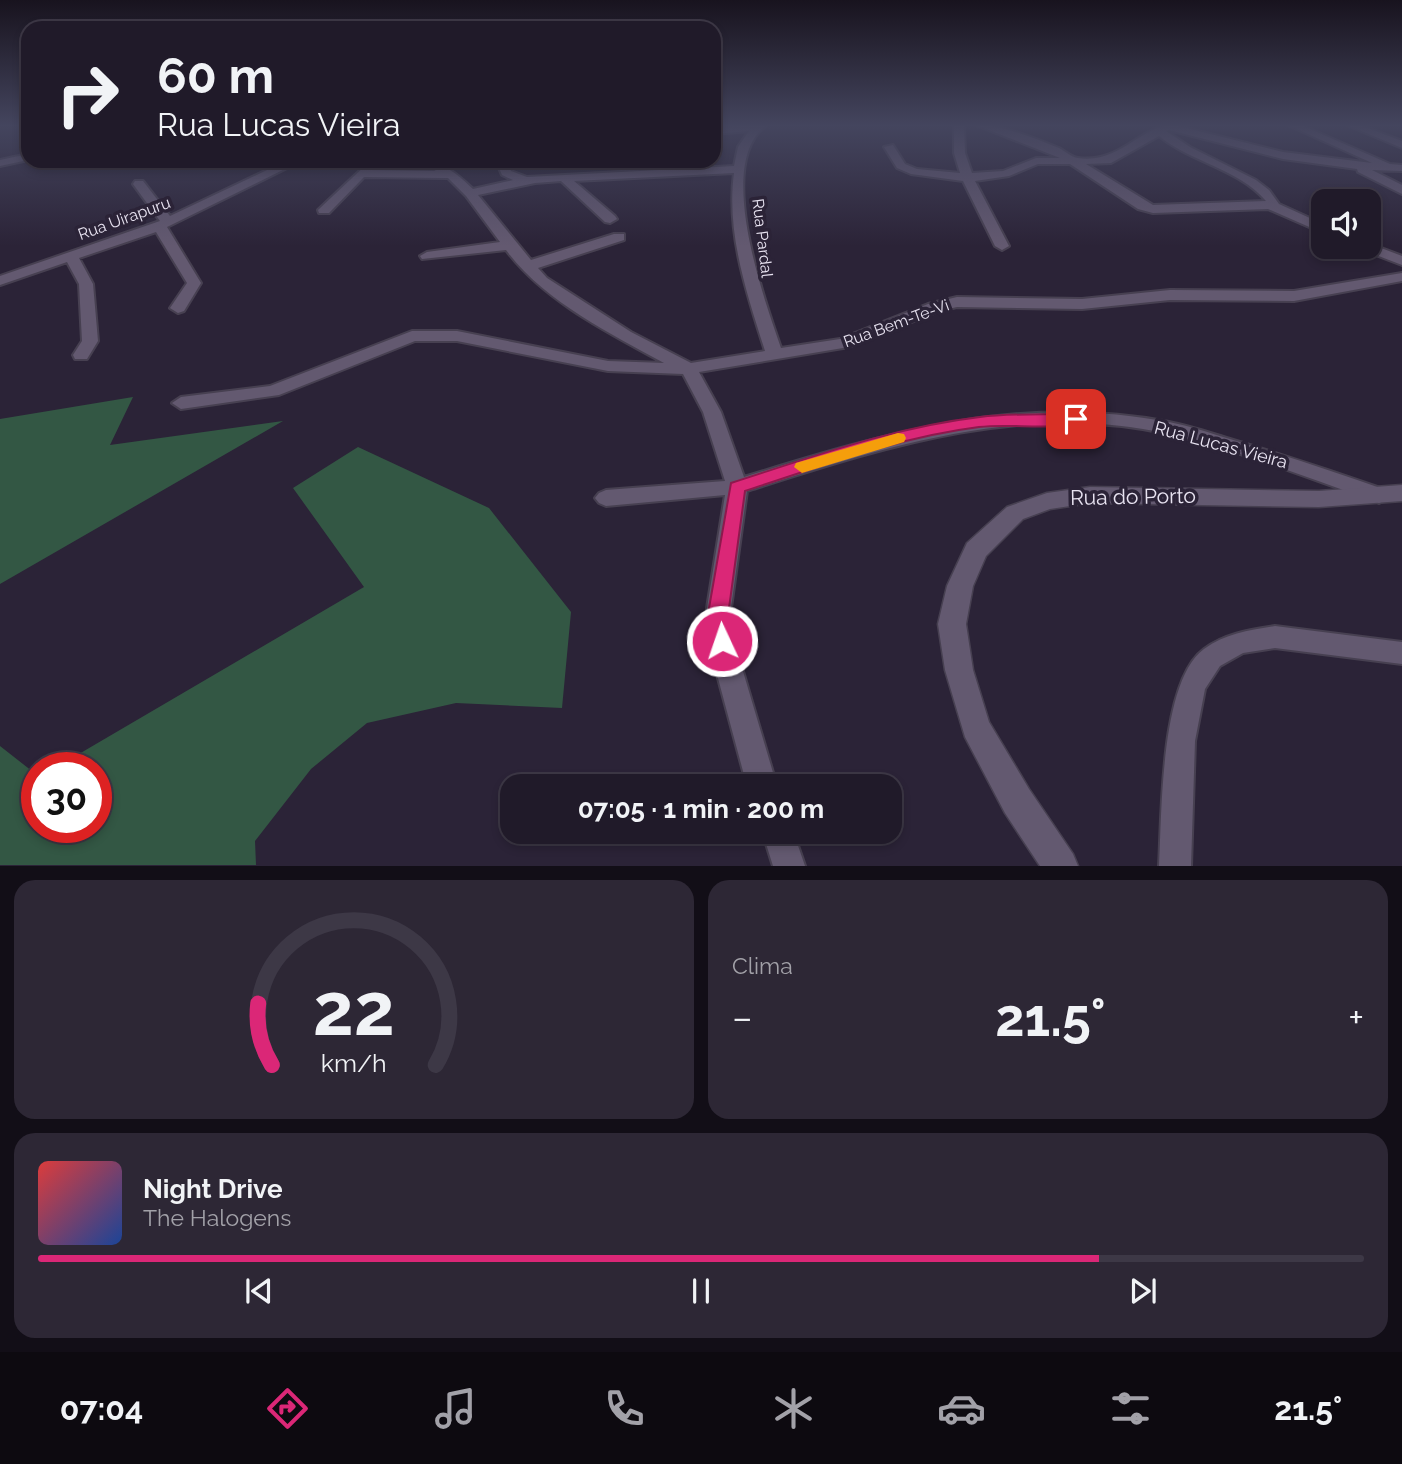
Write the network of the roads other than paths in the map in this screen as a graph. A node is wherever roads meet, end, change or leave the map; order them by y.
1 (740, 165) edge
2 (902, 165) edge
3 (964, 165) edge
4 (1025, 165) edge
5 (1079, 165) edge
6 (1217, 165) edge
7 (1345, 165) edge
8 (280, 168) edge
9 (438, 168) edge
10 (504, 168) edge
11 (578, 168) edge
12 (1360, 168) junction
13 (1397, 168) edge
14 (739, 169) junction
15 (451, 175) junction
16 (578, 175) junction
17 (564, 177) junction
18 (966, 178) junction
19 (526, 181) junction
20 (139, 184) dead end
21 (1402, 190) edge
22 (470, 193) junction
23 (1270, 205) junction
24 (324, 210) dead end
25 (610, 219) dead end
26 (164, 223) junction
27 (1311, 224) edge
28 (619, 237) dead end
29 (510, 245) junction
30 (1002, 246) dead end
31 (1381, 252) edge
32 (71, 256) junction
33 (427, 256) dead end
34 (1402, 261) edge
35 (528, 266) junction
36 (1402, 276) edge
37 (0, 281) edge
38 (178, 308) dead end
39 (774, 354) junction
40 (80, 355) dead end
41 (688, 369) junction
42 (181, 403) dead end
43 (737, 487) junction
44 (1390, 494) edge
45 (606, 498) dead end
46 (1402, 653) edge
47 (759, 774) edge
48 (782, 844) edge
49 (789, 866) edge
50 (1061, 866) edge
51 (1175, 866) edge

1 - 14 street, Rua Pardal
2 - 18 street
3 - 18 street
4 - 18 street
5 - 23 street
6 - 23 street
7 - 12 street
8 - 26 street, Rua Uirapuru
9 - 15 street
10 - 19 street
11 - 16 street
12 - 13 street
12 - 21 street
14 - 16 street
14 - 39 street, Rua Pardal
15 - 22 street
15 - 24 street
16 - 17 street
17 - 19 street
17 - 25 street
18 - 30 street
19 - 22 street
20 - 26 street
22 - 29 street
23 - 27 street
26 - 32 street, Rua Uirapuru
26 - 38 street
28 - 35 street
29 - 33 street
29 - 35 street
31 - 34 street
32 - 37 street, Rua Uirapuru
32 - 40 street
35 - 41 street
36 - 39 street, Rua Bem-Te-Vi
39 - 41 street, Rua Bem-Te-Vi
41 - 42 street, Rua Bem-Te-Vi
41 - 43 street
43 - 44 street, Rua Lucas Vieira
43 - 45 street, Rua Lucas Vieira
43 - 47 street
44 - 50 street, Rua do Porto
46 - 51 street
48 - 49 street

